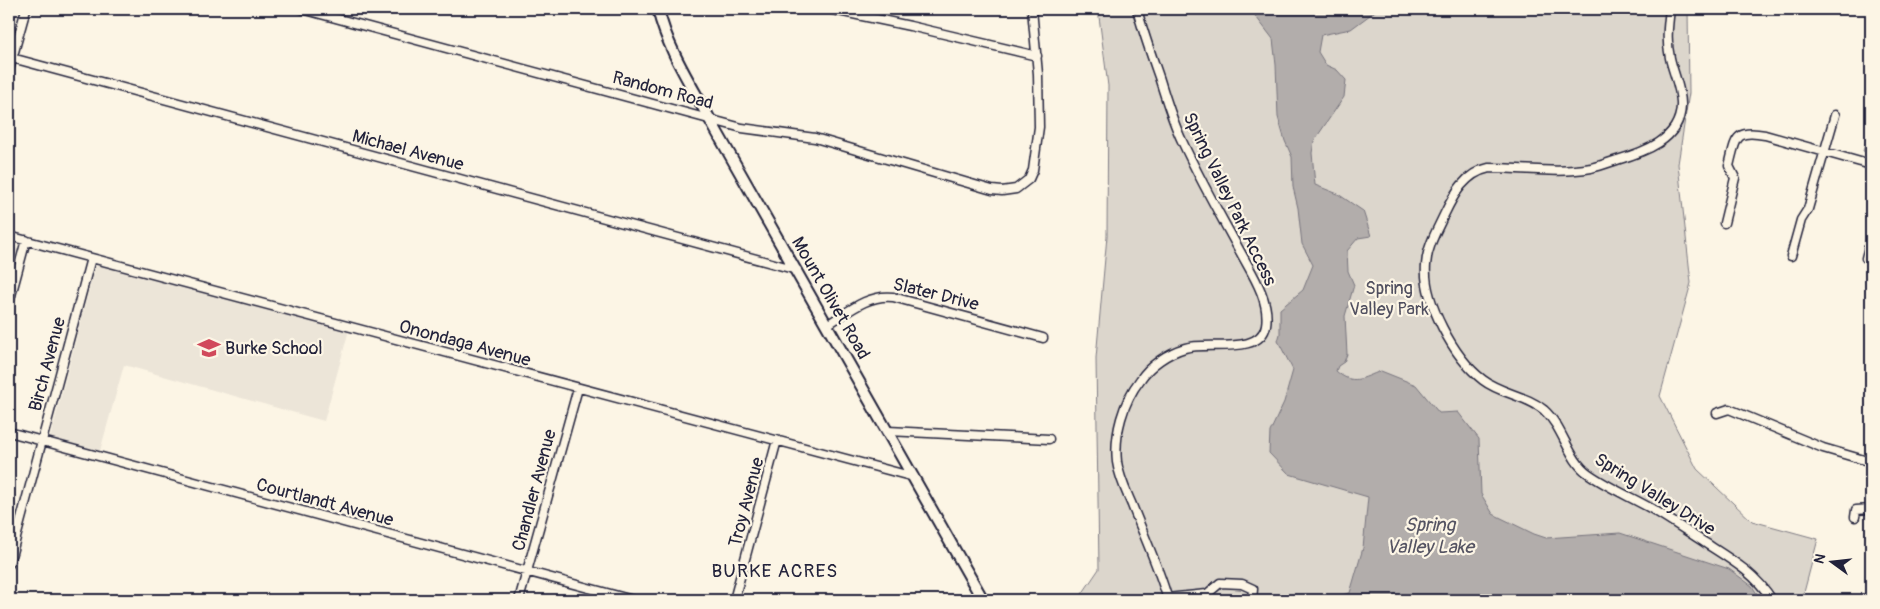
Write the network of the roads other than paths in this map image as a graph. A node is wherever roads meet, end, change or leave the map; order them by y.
1 (26, 9) edge
2 (302, 9) edge
3 (658, 9) edge
4 (829, 9) edge
5 (1032, 9) edge
6 (1137, 9) edge
7 (1670, 9) edge
8 (1037, 56) junction
9 (12, 58) junction
10 (9, 70) edge
11 (1834, 115) dead end
12 (709, 118) junction
13 (1824, 152) junction
14 (1871, 165) edge
15 (1724, 223) dead end
16 (9, 236) edge
17 (1871, 238) edge
18 (26, 240) junction
19 (1791, 256) dead end
20 (92, 258) junction
21 (1871, 259) edge
22 (797, 270) junction
23 (9, 303) edge
24 (827, 325) junction
25 (1043, 338) dead end
26 (578, 388) junction
27 (1717, 413) dead end
28 (888, 431) junction
29 (9, 432) edge
30 (1049, 439) dead end
31 (777, 440) junction
32 (42, 441) junction
33 (1871, 462) edge
34 (914, 477) junction
35 (1871, 509) edge
36 (1855, 517) dead end
37 (9, 564) edge
38 (527, 572) junction
39 (1207, 594) junction
40 (1168, 599) edge
41 (519, 600) edge
42 (633, 600) edge
43 (734, 600) edge
44 (983, 600) edge
45 (1213, 600) edge
46 (1252, 600) edge
47 (1772, 600) edge

1 - 9 street
2 - 12 street, Random Road
3 - 12 street, Mount Olivet Road
4 - 8 street
5 - 8 street
6 - 40 street, Spring Valley Park Access
7 - 47 street, Spring Valley Drive
8 - 12 street, Random Road
9 - 10 street
9 - 22 street, Michael Avenue
11 - 13 street
12 - 22 street, Mount Olivet Road
13 - 14 street
13 - 15 street
13 - 19 street
16 - 18 street, Onondaga Avenue
17 - 21 street
18 - 20 street, Onondaga Avenue
18 - 23 street
20 - 26 street, Onondaga Avenue
20 - 32 street, Birch Avenue
22 - 24 street, Mount Olivet Road
24 - 25 street, Slater Drive
24 - 28 street, Mount Olivet Road
26 - 31 street, Onondaga Avenue
26 - 38 street, Chandler Avenue
27 - 33 street
28 - 30 street
28 - 34 street, Mount Olivet Road
29 - 32 street, Courtlandt Avenue
31 - 34 street, Onondaga Avenue
31 - 43 street, Troy Avenue
32 - 37 street, Birch Avenue
32 - 38 street, Courtlandt Avenue
34 - 44 street, Mount Olivet Road
35 - 36 street
38 - 41 street, Chandler Avenue
38 - 42 street, Courtlandt Avenue
39 - 40 street
39 - 45 street
39 - 46 street

